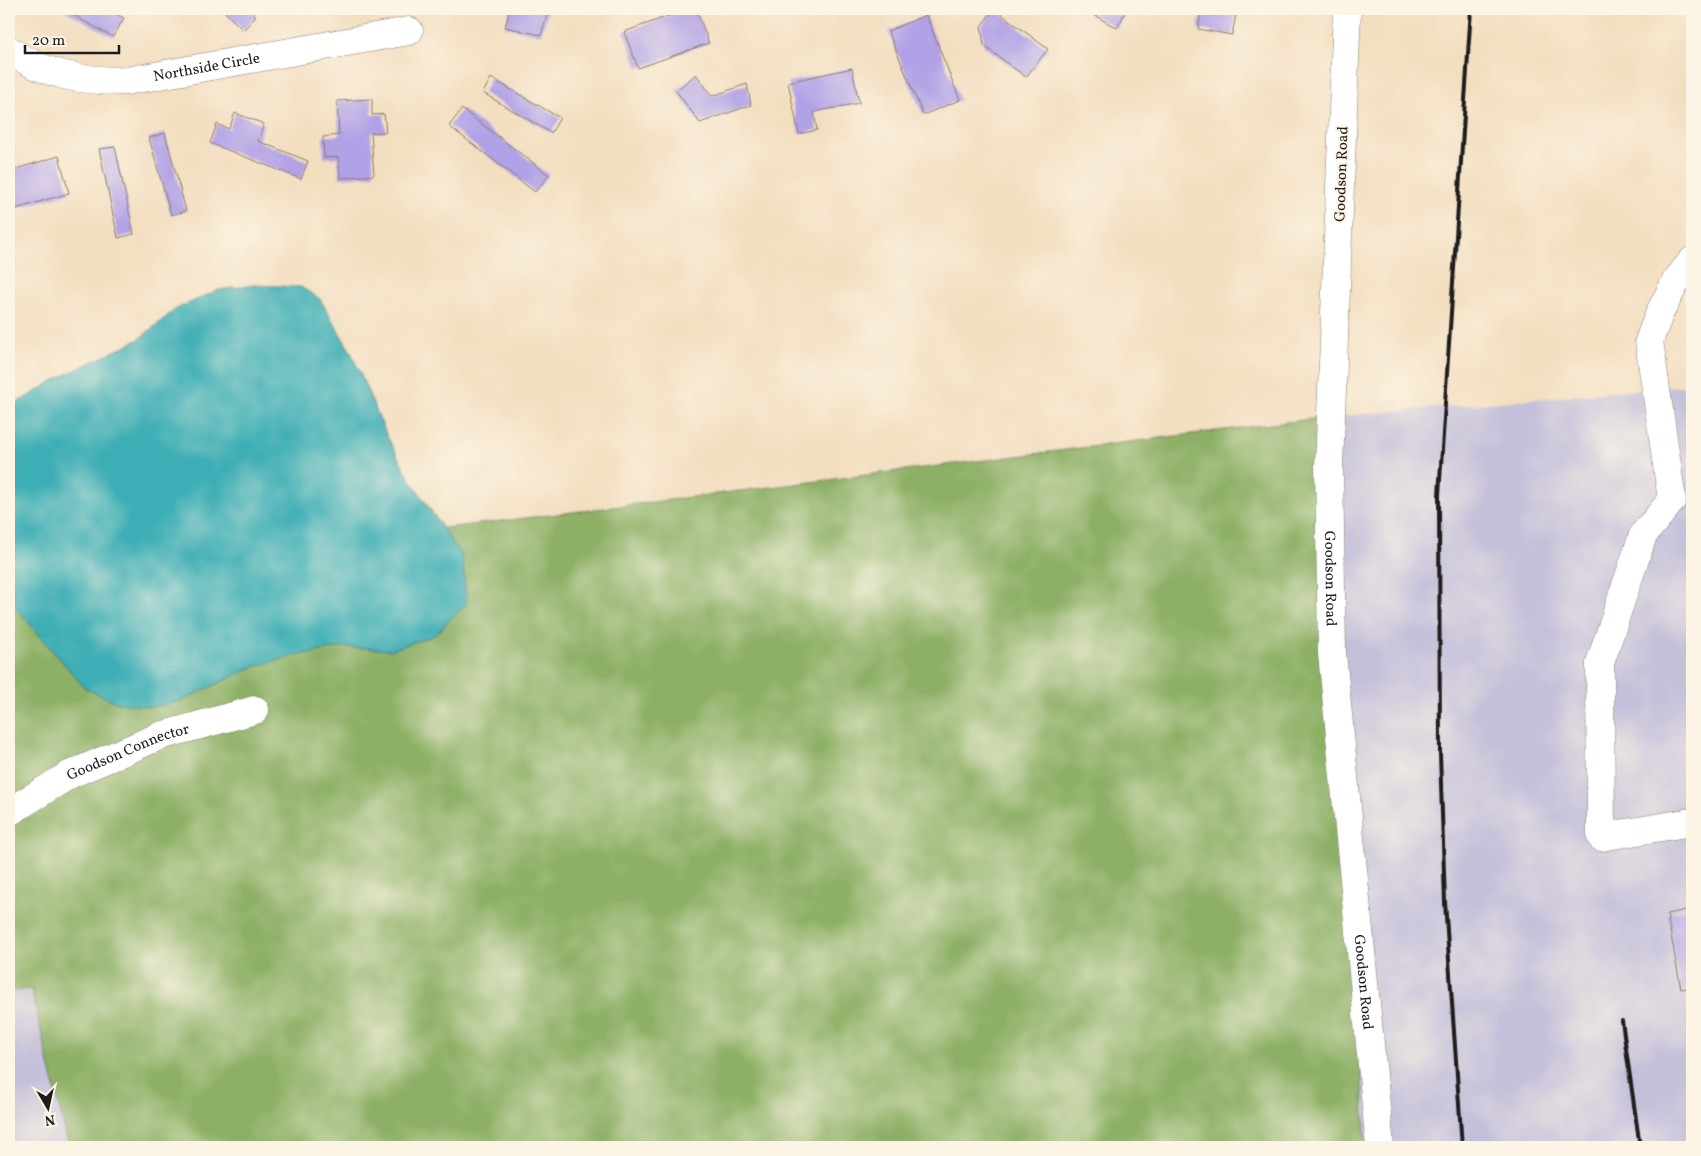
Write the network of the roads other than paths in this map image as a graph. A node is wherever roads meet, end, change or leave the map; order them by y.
1 (1347, 9) edge
2 (408, 32) dead end
3 (9, 50) edge
4 (1692, 261) edge
5 (1682, 499) edge
6 (255, 710) dead end
7 (9, 812) edge
8 (1692, 822) edge
9 (1380, 1147) edge

1 - 9 street, Goodson Road
2 - 3 street, Northside Circle
4 - 5 street
5 - 8 street
6 - 7 street, Goodson Connector

